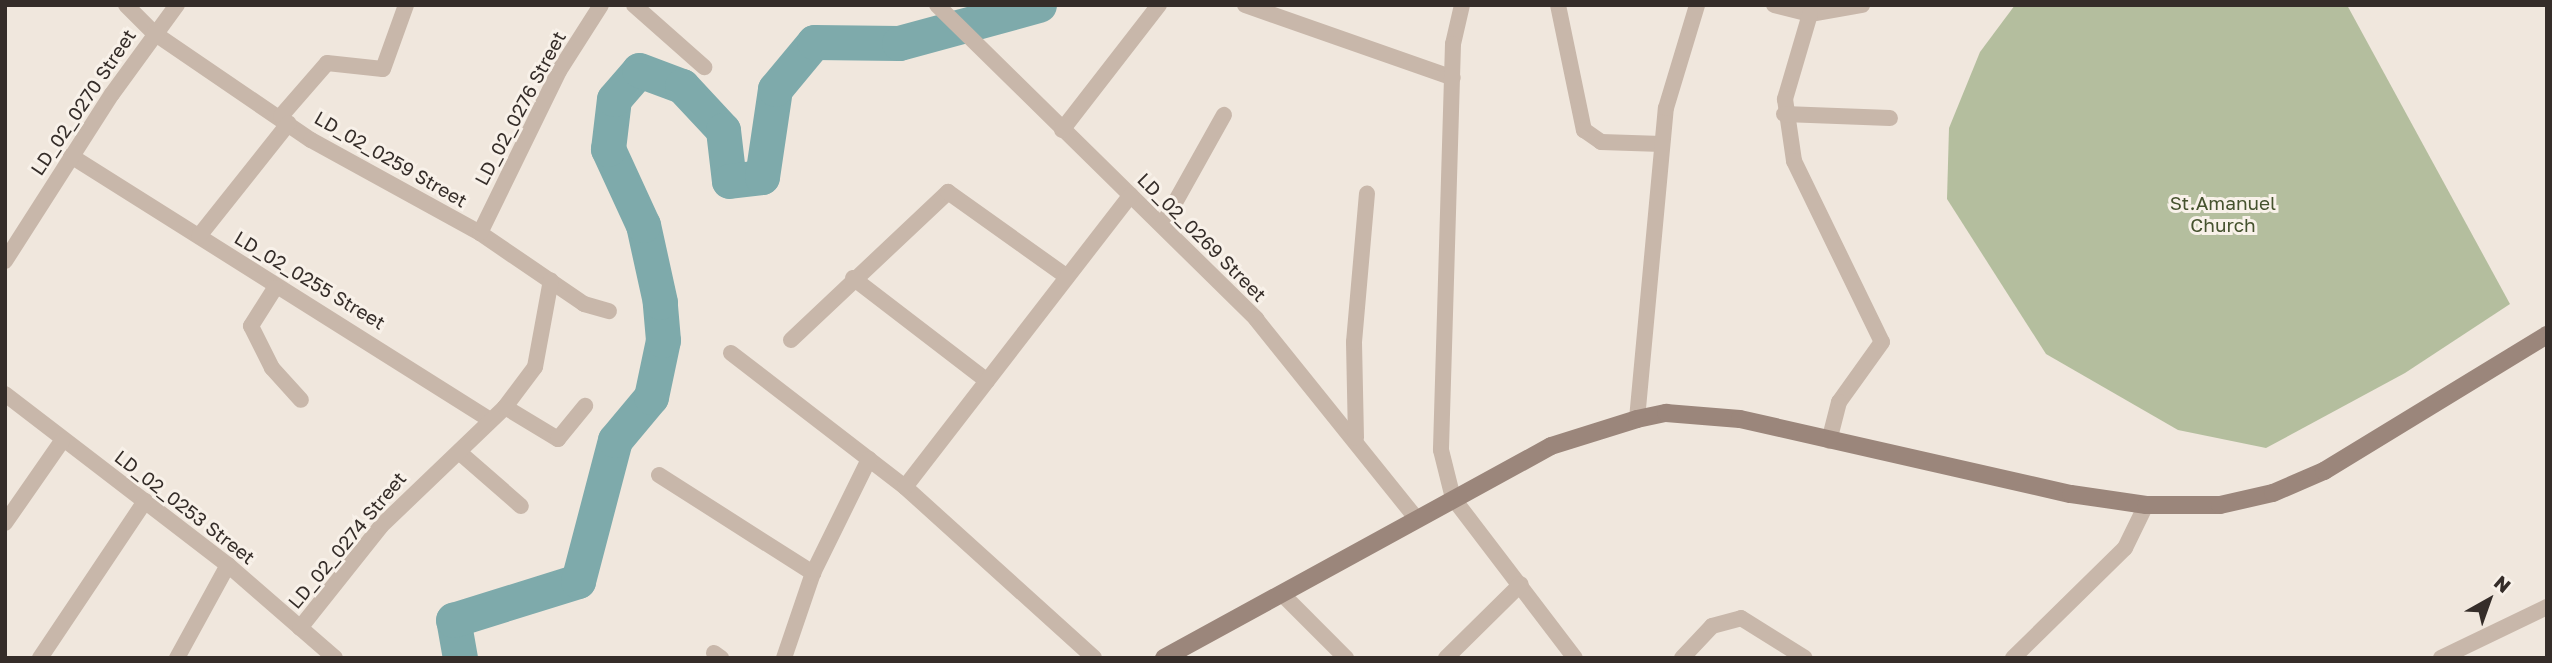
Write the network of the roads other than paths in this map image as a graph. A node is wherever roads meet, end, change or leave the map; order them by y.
1 (126, 5) edge
2 (177, 5) edge
3 (406, 5) edge
4 (601, 5) edge
5 (634, 5) edge
6 (937, 5) edge
7 (1160, 5) edge
8 (1245, 5) edge
9 (1462, 5) edge
10 (1558, 5) edge
11 (1697, 5) edge
12 (1774, 5) edge
13 (1862, 5) edge
14 (1810, 14) junction
15 (154, 33) junction
16 (704, 68) dead end
17 (1453, 78) junction
18 (1784, 114) junction
19 (1224, 115) dead end
20 (1890, 118) dead end
21 (285, 119) junction
22 (1062, 130) junction
23 (1662, 144) junction
24 (71, 156) junction
25 (1367, 194) dead end
26 (1131, 195) junction
27 (1163, 224) junction
28 (480, 233) junction
29 (200, 236) junction
30 (5, 261) edge
31 (1067, 277) junction
32 (853, 278) junction
33 (551, 280) junction
34 (275, 288) junction
35 (609, 311) dead end
36 (2547, 335) edge
37 (792, 340) dead end
38 (732, 353) dead end
39 (987, 381) junction
40 (5, 394) edge
41 (301, 400) dead end
42 (585, 406) dead end
43 (505, 407) junction
44 (1637, 419) junction
45 (490, 420) junction
46 (1356, 438) junction
47 (62, 441) junction
48 (1829, 442) junction
49 (458, 452) junction
50 (869, 459) junction
51 (659, 475) dead end
52 (905, 487) junction
53 (1453, 498) junction
54 (145, 501) junction
55 (2147, 505) junction
56 (521, 506) dead end
57 (1416, 518) junction
58 (5, 523) edge
59 (228, 565) junction
60 (813, 573) junction
61 (1521, 584) junction
62 (1282, 594) junction
63 (2547, 607) edge
64 (300, 628) junction
65 (40, 658) edge
66 (177, 658) edge
67 (335, 658) edge
68 (784, 658) edge
69 (1094, 658) edge
70 (1164, 658) edge
71 (1346, 658) edge
72 (1446, 658) edge
73 (1575, 658) edge
74 (1682, 658) edge
75 (1805, 658) edge
76 (2013, 658) edge
77 (2441, 658) edge

1 - 15 street, LD_02_0259 Street
2 - 15 street, LD_02_0270 Street
3 - 21 street
4 - 28 street, LD_02_0276 Street
5 - 16 street
6 - 22 street, LD_02_0269 Street
7 - 22 street
8 - 17 street
9 - 17 street
10 - 23 street
11 - 23 street
12 - 14 street
13 - 14 street
14 - 18 street
15 - 21 street, LD_02_0259 Street
15 - 24 street, LD_02_0270 Street
17 - 53 street
18 - 20 street
18 - 48 street
19 - 27 street
21 - 28 street, LD_02_0259 Street
21 - 29 street
22 - 26 street, LD_02_0269 Street
23 - 44 street
24 - 29 street, LD_02_0255 Street
24 - 30 street, LD_02_0270 Street
25 - 46 street
26 - 27 street, LD_02_0269 Street
26 - 31 street
27 - 46 street, LD_02_0269 Street
28 - 33 street, LD_02_0259 Street
29 - 34 street, LD_02_0255 Street
31 - 32 street
31 - 39 street
32 - 37 street
32 - 39 street
33 - 35 street, LD_02_0259 Street
33 - 43 street, LD_02_0274 Street
34 - 41 street
34 - 45 street, LD_02_0255 Street
36 - 55 main road
38 - 50 street
39 - 52 street
40 - 47 street, LD_02_0253 Street
42 - 43 street
43 - 45 street, LD_02_0274 Street
44 - 48 main road
44 - 53 main road
45 - 49 street, LD_02_0274 Street
46 - 57 street, LD_02_0269 Street
47 - 54 street, LD_02_0253 Street
47 - 58 street
48 - 55 main road
49 - 56 street
49 - 64 street, LD_02_0274 Street
50 - 52 street
50 - 60 street
51 - 60 street
52 - 69 street
53 - 57 main road
53 - 61 street
54 - 59 street, LD_02_0253 Street
54 - 65 street
55 - 76 street
57 - 62 main road
59 - 64 street, LD_02_0253 Street
59 - 66 street
60 - 68 street
61 - 72 street
61 - 73 street
62 - 70 main road
62 - 71 street
63 - 77 street
64 - 67 street, LD_02_0253 Street
74 - 75 street

